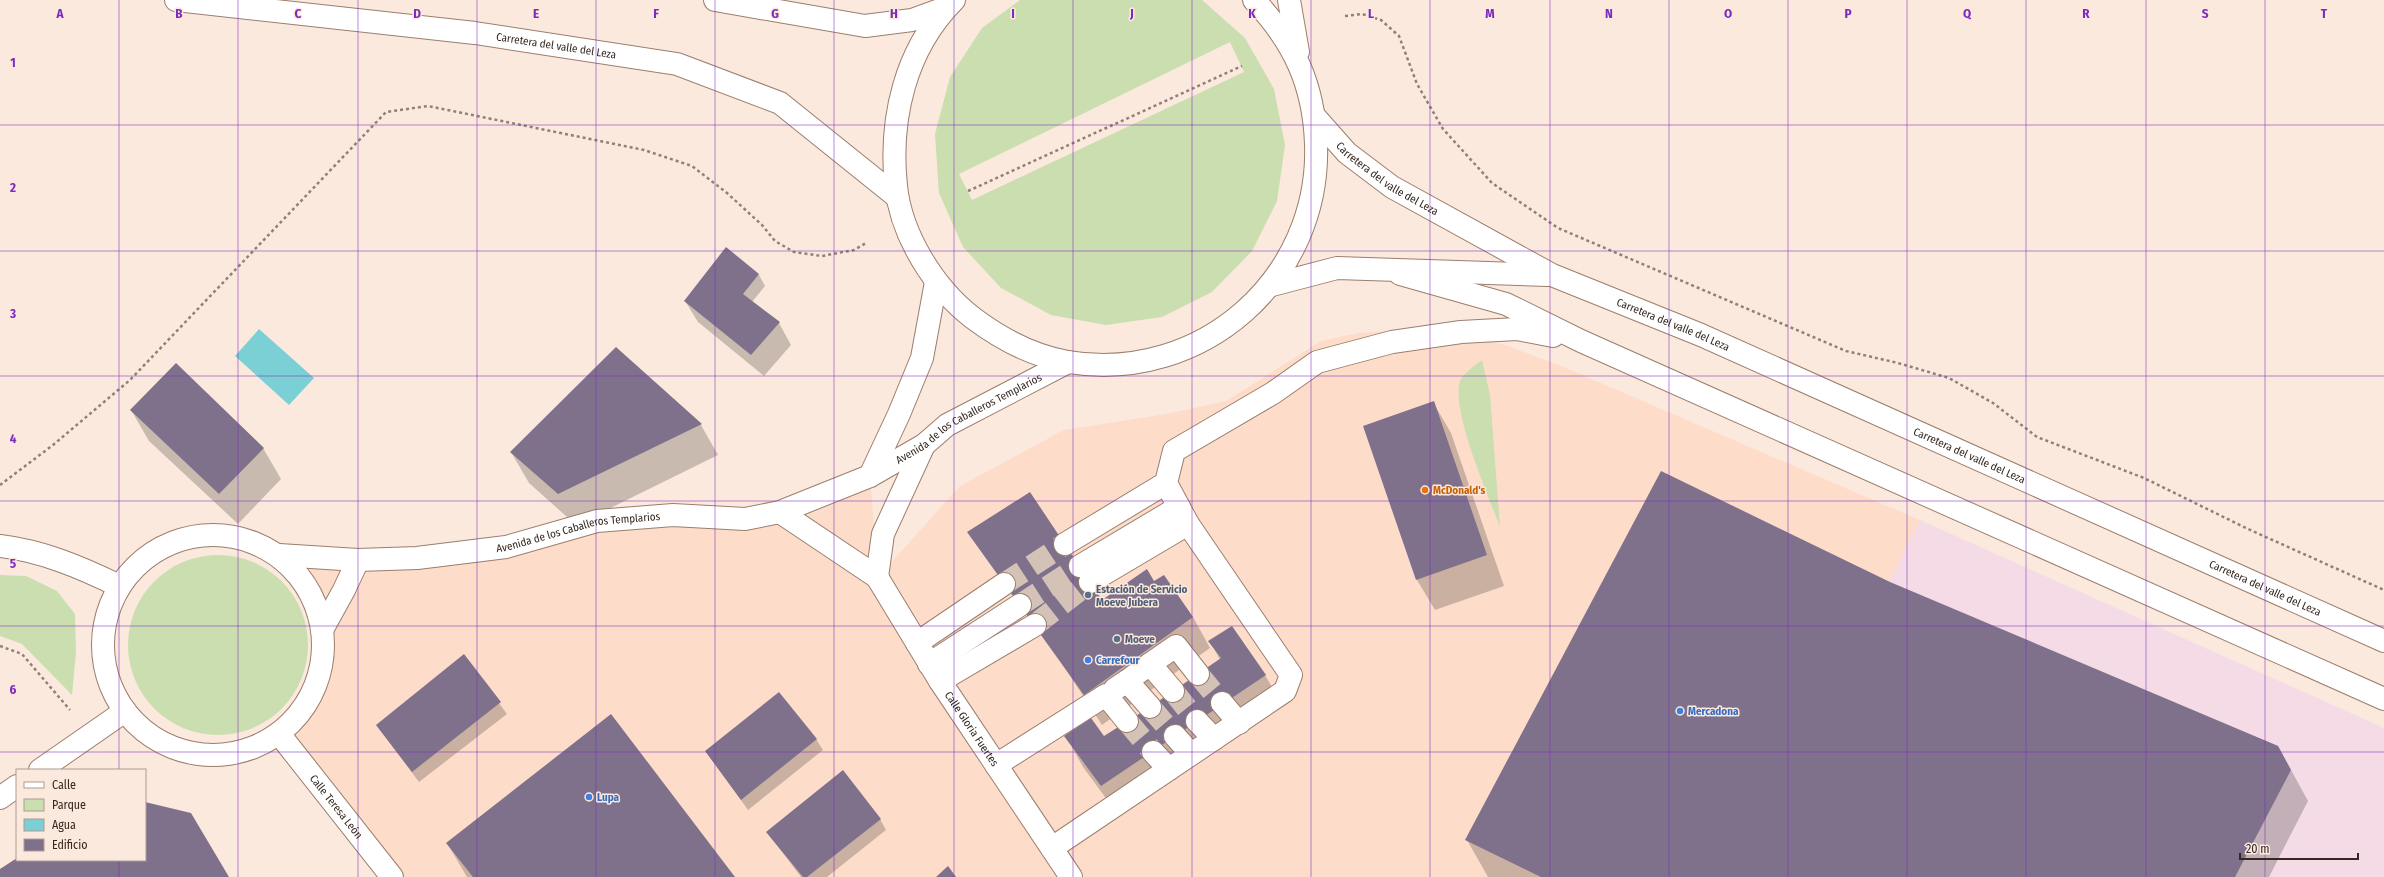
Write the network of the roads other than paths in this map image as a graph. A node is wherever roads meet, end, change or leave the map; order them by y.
1 (176, 0) edge
2 (715, 0) edge
3 (1254, 0) edge
4 (1290, 0) edge
5 (950, 4) edge
6 (1299, 63) junction
7 (1315, 117) junction
8 (897, 197) junction
9 (1378, 268) junction
10 (1552, 275) junction
11 (936, 282) junction
12 (1272, 285) junction
13 (1581, 341) junction
14 (1068, 362) junction
15 (924, 445) junction
16 (870, 476) junction
17 (1166, 483) junction
18 (780, 512) junction
19 (1184, 515) junction
20 (1065, 544) tunnel mouth
21 (0, 546) edge
22 (279, 556) junction
23 (358, 560) junction
24 (1085, 574) tunnel mouth
25 (877, 577) junction
26 (1004, 584) tunnel mouth
27 (117, 585) junction
28 (1020, 605) tunnel mouth
29 (1035, 625) tunnel mouth
30 (322, 630) junction
31 (2384, 641) edge
32 (917, 643) junction
33 (1150, 664) junction
34 (934, 672) junction
35 (1198, 674) tunnel mouth
36 (1127, 681) junction
37 (1172, 691) tunnel mouth
38 (1106, 695) junction
39 (2384, 699) edge
40 (1222, 703) tunnel mouth
41 (1150, 707) tunnel mouth
42 (125, 711) junction
43 (1127, 721) tunnel mouth
44 (1198, 721) tunnel mouth
45 (1239, 723) junction
46 (280, 735) junction
47 (1175, 736) tunnel mouth
48 (1214, 739) junction
49 (1153, 752) tunnel mouth
50 (1191, 754) junction
51 (996, 765) junction
52 (41, 769) edge
53 (1169, 769) junction
54 (16, 787) edge
55 (0, 798) edge
56 (1052, 848) junction
57 (392, 877) edge
58 (1071, 877) edge

1 - 8 main road, Carretera del valle del Leza
2 - 5 main road
3 - 6 main road
4 - 6 main road
5 - 8 main road
6 - 7 main road
7 - 10 main road, Carretera del valle del Leza
7 - 12 main road
8 - 11 main road
9 - 10 main road, Carretera del valle del Leza
9 - 12 main road, Carretera del valle del Leza
9 - 13 main road
10 - 31 main road, Carretera del valle del Leza
11 - 14 main road
11 - 16 main road, Avenida de los Caballeros Templarios
12 - 14 main road
13 - 17 main road
13 - 39 main road
14 - 15 main road, Avenida de los Caballeros Templarios
15 - 16 main road, Avenida de los Caballeros Templarios
15 - 25 main road
16 - 18 main road, Avenida de los Caballeros Templarios
17 - 19 main road
17 - 20 main road
18 - 23 main road, Avenida de los Caballeros Templarios
18 - 25 main road
19 - 24 main road
19 - 45 main road
21 - 27 main road
22 - 23 main road, Avenida de los Caballeros Templarios
22 - 27 main road, Avenida de los Caballeros Templarios
22 - 30 main road, Avenida de los Caballeros Templarios
23 - 30 main road
25 - 32 main road, Calle Gloria Fuertes
26 - 32 main road
27 - 42 main road, Avenida de los Caballeros Templarios
28 - 34 main road
29 - 34 main road
30 - 46 main road, Avenida de los Caballeros Templarios
32 - 34 main road, Calle Gloria Fuertes
33 - 35 main road
33 - 36 main road
33 - 37 main road
34 - 51 main road, Calle Gloria Fuertes
36 - 38 main road
36 - 41 main road
38 - 43 main road
38 - 51 main road
40 - 45 main road
42 - 46 main road, Avenida de los Caballeros Templarios
42 - 52 main road
44 - 48 main road
45 - 48 main road
46 - 57 main road, Calle Teresa León
47 - 50 main road
48 - 50 main road
49 - 53 main road
50 - 53 main road
51 - 56 main road, Calle Gloria Fuertes
53 - 56 main road
54 - 55 main road
56 - 58 main road, Calle Gloria Fuertes

